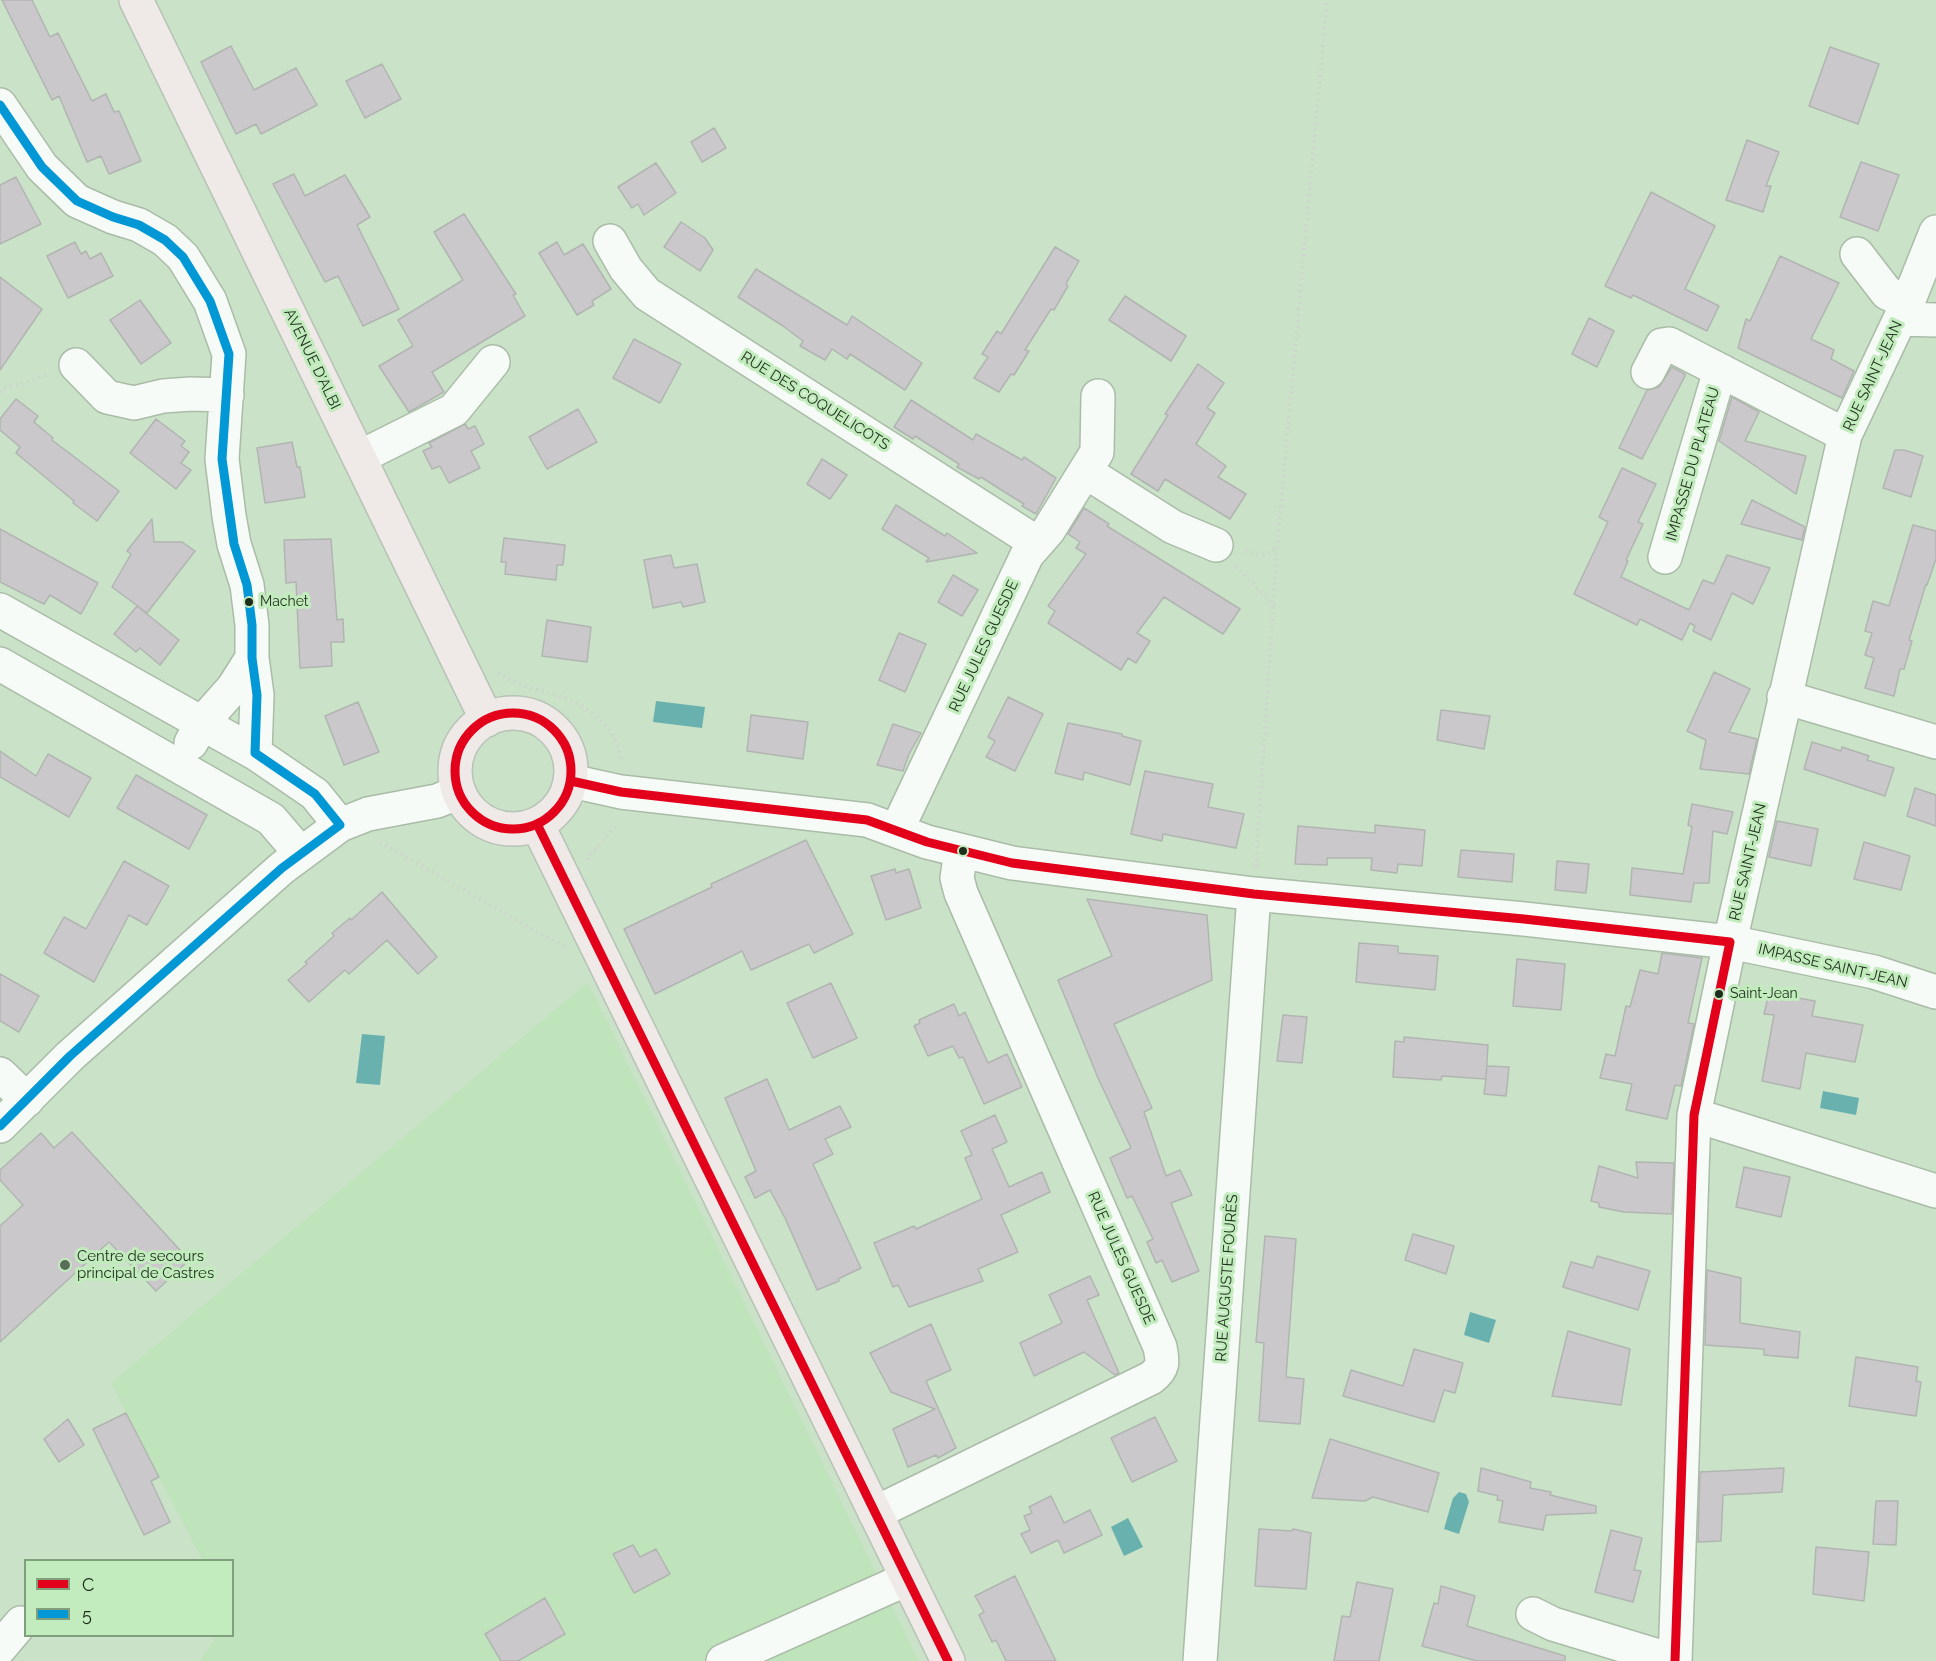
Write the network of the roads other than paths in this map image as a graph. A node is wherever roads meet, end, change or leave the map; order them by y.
1 (136, 0) edge
2 (0, 105) edge
3 (1936, 232) edge
4 (610, 241) dead end
5 (1857, 254) dead end
6 (1904, 310) junction
7 (1936, 320) edge
8 (493, 362) dead end
9 (76, 365) road end
10 (1722, 371) junction
11 (1648, 372) dead end
12 (227, 395) junction
13 (1098, 396) dead end
14 (1845, 435) junction
15 (360, 457) junction
16 (1086, 471) junction
17 (1037, 543) junction
18 (1216, 545) road end
19 (1665, 557) dead end
20 (0, 610) edge
21 (252, 658) junction
22 (0, 664) edge
23 (1784, 697) junction
24 (487, 720) junction
25 (201, 724) junction
26 (1936, 742) edge
27 (255, 753) junction
28 (179, 765) junction
29 (571, 781) junction
30 (459, 792) junction
31 (537, 824) junction
32 (340, 825) junction
33 (899, 831) junction
34 (961, 851) junction
35 (301, 854) junction
36 (1254, 894) junction
37 (1730, 942) junction
38 (1936, 992) edge
39 (0, 1074) edge
40 (27, 1100) junction
41 (1694, 1114) junction
42 (0, 1126) edge
43 (1936, 1191) edge
44 (875, 1513) junction
45 (907, 1579) junction
46 (1533, 1614) dead end
47 (21, 1623) dead end
48 (0, 1648) edge
49 (723, 1661) edge
50 (948, 1661) edge
51 (1200, 1661) edge
52 (1675, 1661) edge

1 - 15 main road, AVENUE D'ALBI
2 - 12 street
3 - 6 street, RUE SAINT-JEAN
4 - 17 street, RUE DES COQUELICOTS
5 - 6 street
6 - 7 street
6 - 14 street, RUE SAINT-JEAN
8 - 15 street
9 - 12 street
10 - 11 street, IMPASSE DU PLATEAU
10 - 14 street, IMPASSE DU PLATEAU
10 - 19 street, IMPASSE DU PLATEAU
12 - 21 street
13 - 16 street, RUE JULES GUESDE
14 - 23 street, RUE SAINT-JEAN
15 - 24 main road, AVENUE D'ALBI
16 - 17 street, RUE JULES GUESDE
16 - 18 street
17 - 33 street, RUE JULES GUESDE
20 - 25 street
21 - 25 street
21 - 27 street
22 - 28 street
23 - 26 street
23 - 37 street, RUE SAINT-JEAN
24 - 29 main road
24 - 30 main road
25 - 27 street
25 - 28 street
27 - 32 street
28 - 35 street
29 - 31 main road
29 - 33 street, IMPASSE SAINT-JEAN
30 - 31 main road
30 - 32 street
31 - 44 main road
32 - 35 street
33 - 34 street, IMPASSE SAINT-JEAN
34 - 36 street, IMPASSE SAINT-JEAN
34 - 44 street, RUE JULES GUESDE
35 - 40 street
36 - 37 street, IMPASSE SAINT-JEAN
36 - 51 street, RUE AUGUSTE FOURÈS
37 - 38 street, IMPASSE SAINT-JEAN
37 - 41 street, RUE SAINT-JEAN
39 - 40 street
40 - 42 street
41 - 43 street
41 - 52 street, RUE SAINT-JEAN
44 - 45 main road
45 - 49 street
45 - 50 main road
46 - 52 street
47 - 48 street

